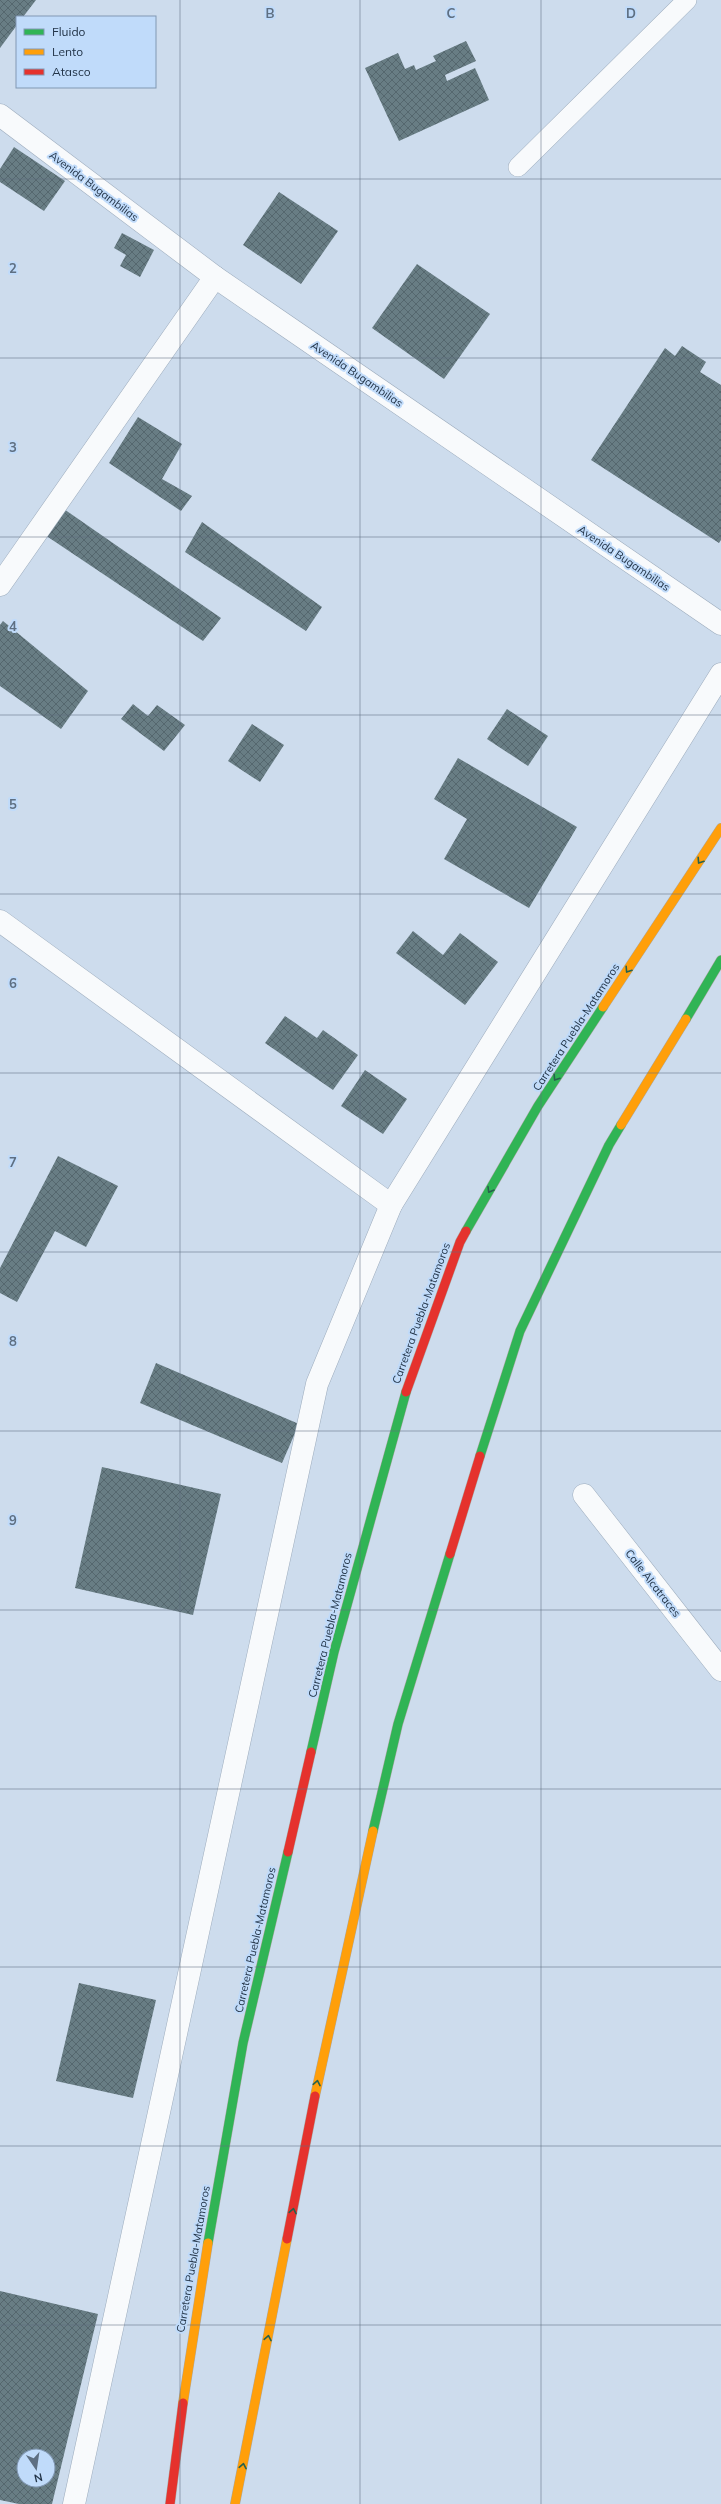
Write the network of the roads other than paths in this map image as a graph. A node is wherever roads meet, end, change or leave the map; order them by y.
1 (687, 0) edge
2 (0, 115) edge
3 (518, 167) dead end
4 (215, 277) junction
5 (0, 585) edge
6 (721, 624) edge
7 (721, 674) edge
8 (721, 828) edge
9 (0, 921) edge
10 (721, 960) edge
11 (391, 1205) junction
12 (584, 1495) dead end
13 (721, 1670) edge
14 (74, 2504) edge
15 (170, 2504) edge
16 (235, 2504) edge

1 - 3 lane
2 - 4 street, Avenida Bugambilias
4 - 5 street
4 - 6 street, Avenida Bugambilias
7 - 11 street
8 -> 15 main road, Carretera Puebla-Matamoros
9 - 11 street
16 -> 10 main road
11 - 14 street
12 - 13 street, Calle Alcatraces

